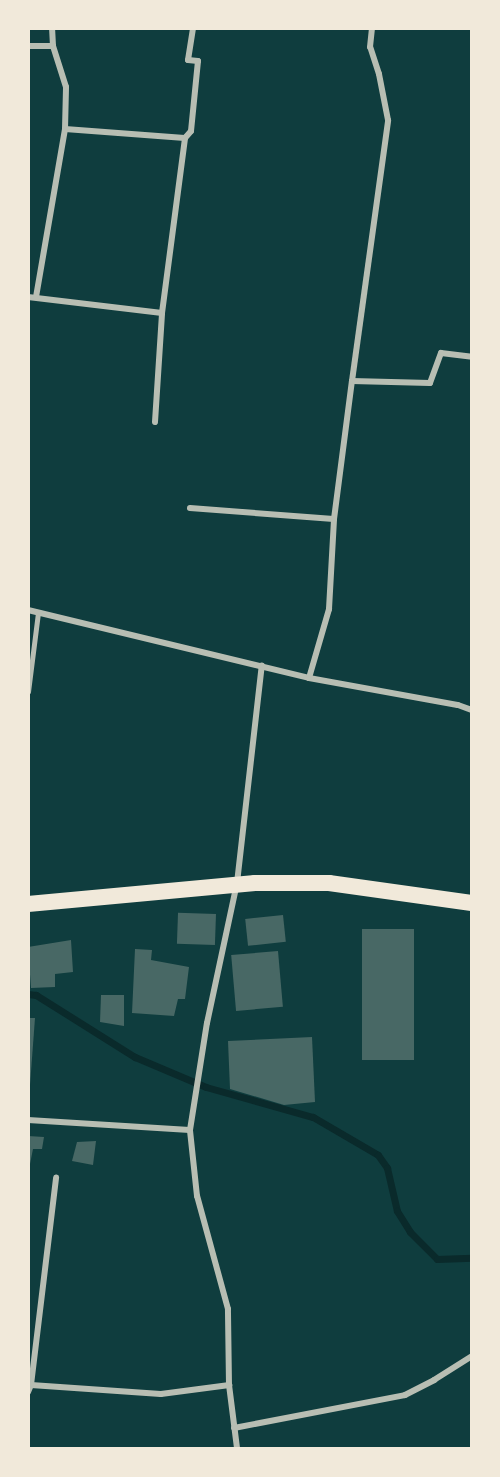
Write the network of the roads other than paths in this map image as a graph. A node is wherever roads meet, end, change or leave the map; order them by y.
1 (52, 28) edge
2 (193, 28) edge
3 (372, 28) edge
4 (28, 46) edge
5 (53, 46) junction
6 (64, 129) junction
7 (185, 138) junction
8 (28, 297) edge
9 (36, 297) junction
10 (162, 313) junction
11 (471, 357) edge
12 (352, 381) junction
13 (155, 422) dead end
14 (190, 508) dead end
15 (334, 519) junction
16 (28, 610) edge
17 (38, 613) junction
18 (262, 665) junction
19 (309, 678) junction
20 (28, 692) edge
21 (471, 710) edge
22 (237, 883) junction
23 (471, 903) edge
24 (28, 904) edge
25 (28, 1120) edge
26 (190, 1130) junction
27 (56, 1177) dead end
28 (471, 1356) edge
29 (229, 1385) junction
30 (29, 1387) edge
31 (234, 1428) junction
32 (237, 1449) edge

1 - 5 street
2 - 7 street
3 - 12 street
4 - 5 street
5 - 6 street
6 - 7 street
6 - 9 street
7 - 10 street
8 - 9 street
9 - 10 street
10 - 13 street
11 - 12 street
12 - 15 street
14 - 15 street
15 - 19 street
16 - 17 street
17 - 18 street
17 - 20 lane
18 - 19 street
18 - 22 street
19 - 21 street
22 - 23 highway
22 - 24 highway
22 - 26 street
25 - 26 street
26 - 29 street
27 - 30 street
28 - 31 street
29 - 30 street
29 - 31 street
31 - 32 street

